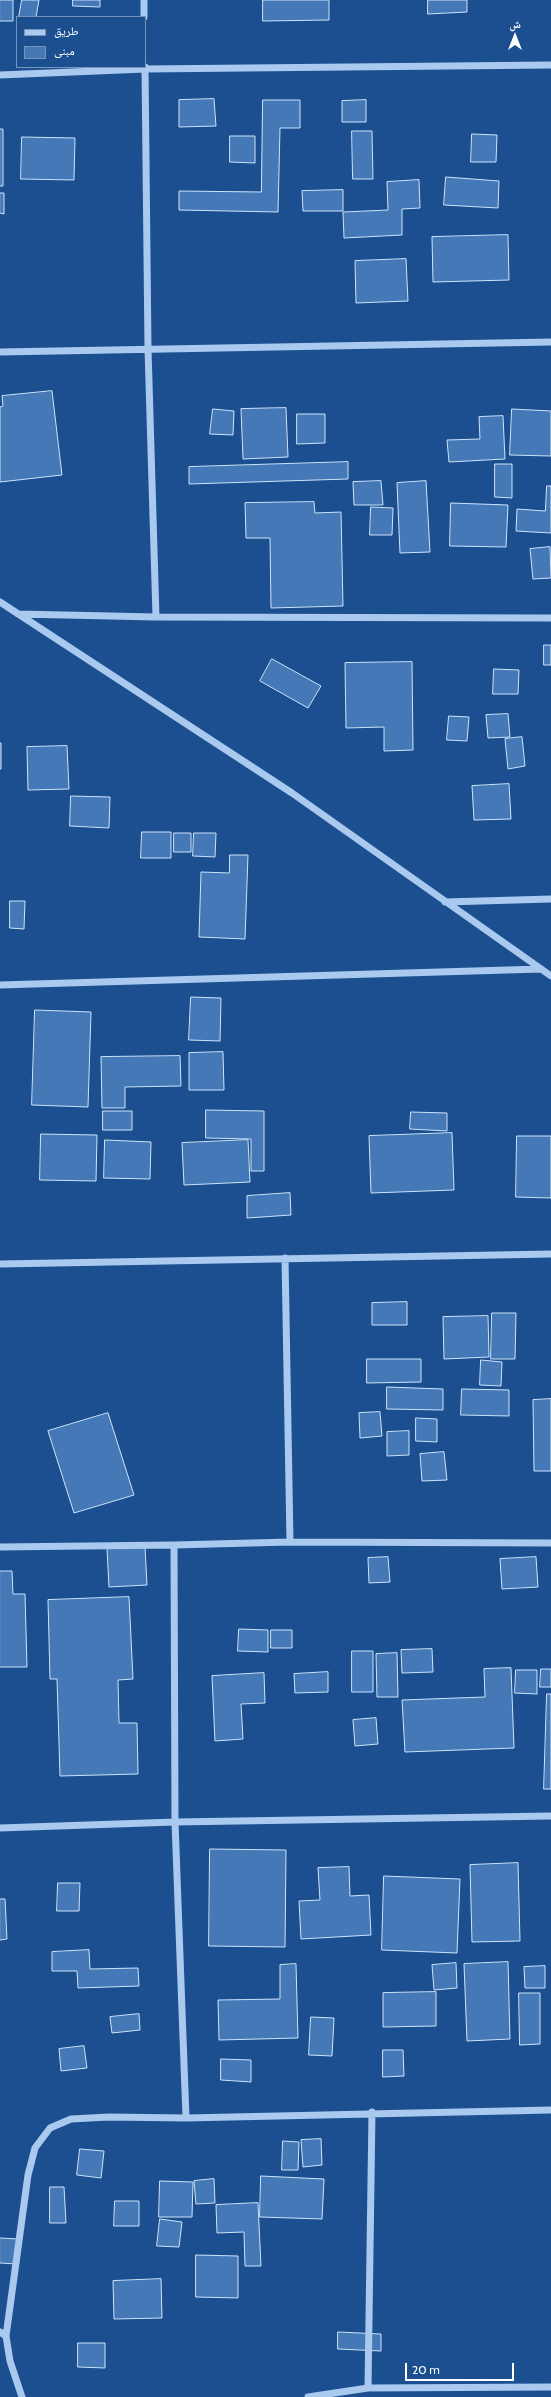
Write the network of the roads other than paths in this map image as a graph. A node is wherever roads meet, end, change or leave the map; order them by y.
1 (144, 0) edge
2 (144, 16) edge
3 (551, 65) edge
4 (145, 68) edge
5 (146, 68) edge
6 (0, 75) edge
7 (551, 342) edge
8 (148, 349) junction
9 (0, 352) edge
10 (0, 602) edge
11 (18, 614) junction
12 (156, 617) junction
13 (551, 618) edge
14 (551, 899) edge
15 (444, 902) junction
16 (541, 969) junction
17 (551, 976) edge
18 (0, 985) edge
19 (551, 1254) edge
20 (285, 1258) junction
21 (0, 1264) edge
22 (290, 1542) junction
23 (551, 1543) edge
24 (174, 1545) junction
25 (0, 1546) edge
26 (551, 1816) edge
27 (175, 1822) junction
28 (0, 1828) edge
29 (551, 2110) edge
30 (372, 2112) junction
31 (186, 2118) junction
32 (3, 2334) edge
33 (551, 2387) edge
34 (368, 2388) junction
35 (22, 2397) edge
36 (308, 2397) edge

1 - 2 street
3 - 5 street
4 - 6 street
4 - 8 street
7 - 8 street
8 - 9 street
8 - 12 street
10 - 11 street
11 - 12 street
11 - 15 street
12 - 13 street
14 - 15 street
15 - 16 street
16 - 17 street
16 - 18 street
19 - 20 street
20 - 21 street
20 - 22 street
22 - 23 street
22 - 24 street
24 - 25 street
24 - 27 street
26 - 27 street
27 - 28 street
27 - 31 street
29 - 30 street
30 - 31 street
30 - 34 street
31 - 32 street
32 - 35 street
33 - 34 street
34 - 36 street

